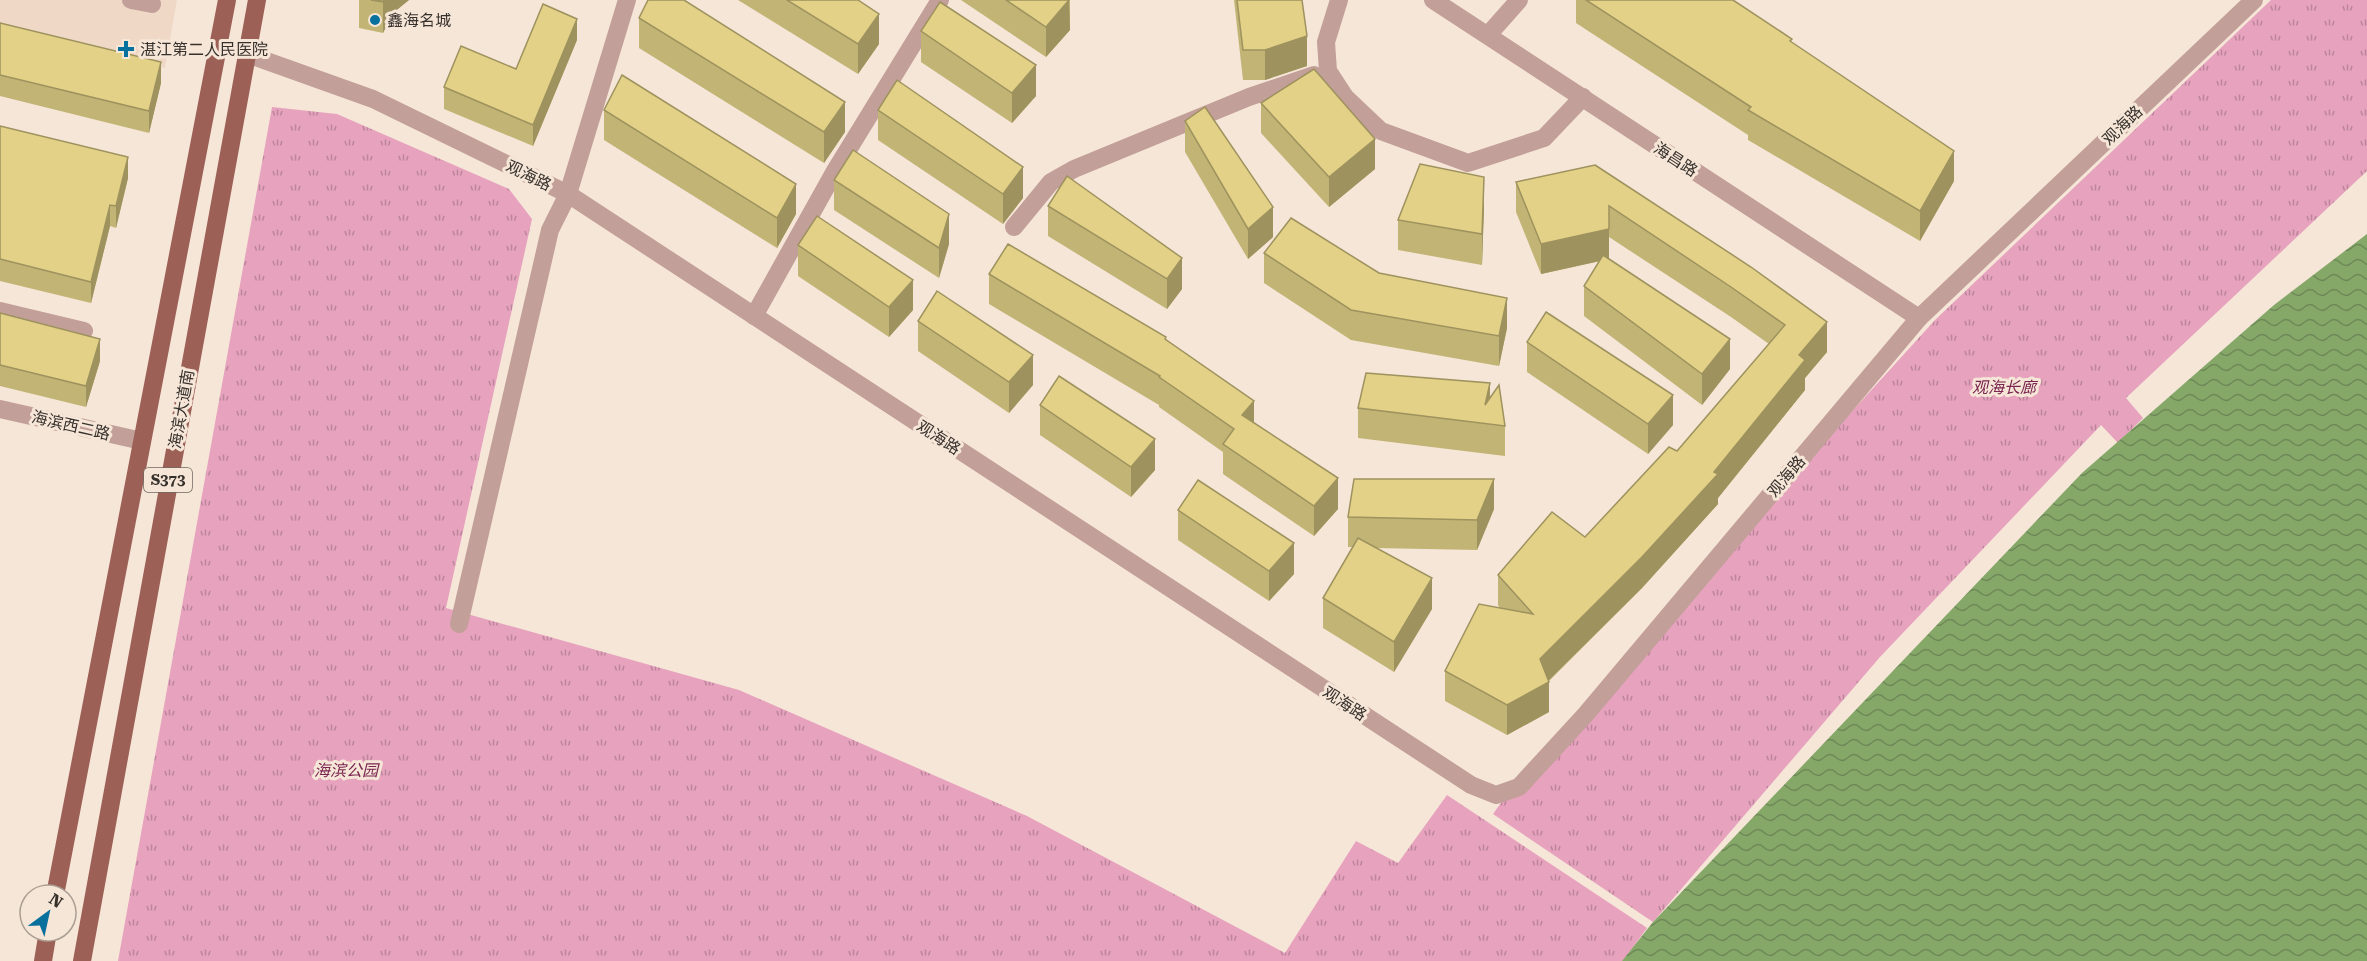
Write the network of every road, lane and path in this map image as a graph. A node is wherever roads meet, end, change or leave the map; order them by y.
1 (131, 0) edge
2 (227, 0) edge
3 (257, 0) edge
4 (627, 0) edge
5 (939, 0) edge
6 (1339, 0) edge
7 (1432, 0) edge
8 (1519, 0) edge
9 (2254, 0) edge
10 (152, 4) dead end
11 (1488, 35) junction
12 (247, 54) junction
13 (1328, 71) junction
14 (1582, 97) junction
15 (568, 194) junction
16 (1014, 227) dead end
17 (0, 310) edge
18 (754, 316) junction
19 (1919, 318) junction
20 (84, 331) dead end
21 (0, 409) edge
22 (142, 441) junction
23 (459, 624) dead end
24 (57, 883) edge
25 (46, 943) edge
26 (43, 961) edge
27 (82, 961) edge

1 - 10 street
2 - 22 main road, 海滨大道南 / S373
3 - 12 main road, 海滨大道南 / S373
4 - 15 street
5 - 18 street
6 - 13 street
7 - 11 street, 海昌路
8 - 11 street
9 - 19 street, 观海路
11 - 14 street, 海昌路
12 - 15 street, 观海路
12 - 27 main road, 海滨大道南 / S373
13 - 14 street
13 - 16 street
14 - 19 street, 海昌路
15 - 18 street, 观海路
15 - 23 street
17 - 20 street
18 - 19 street, 观海路
21 - 22 street, 海滨西二路
22 - 24 main road, 海滨大道南 / S373
25 - 26 main road

